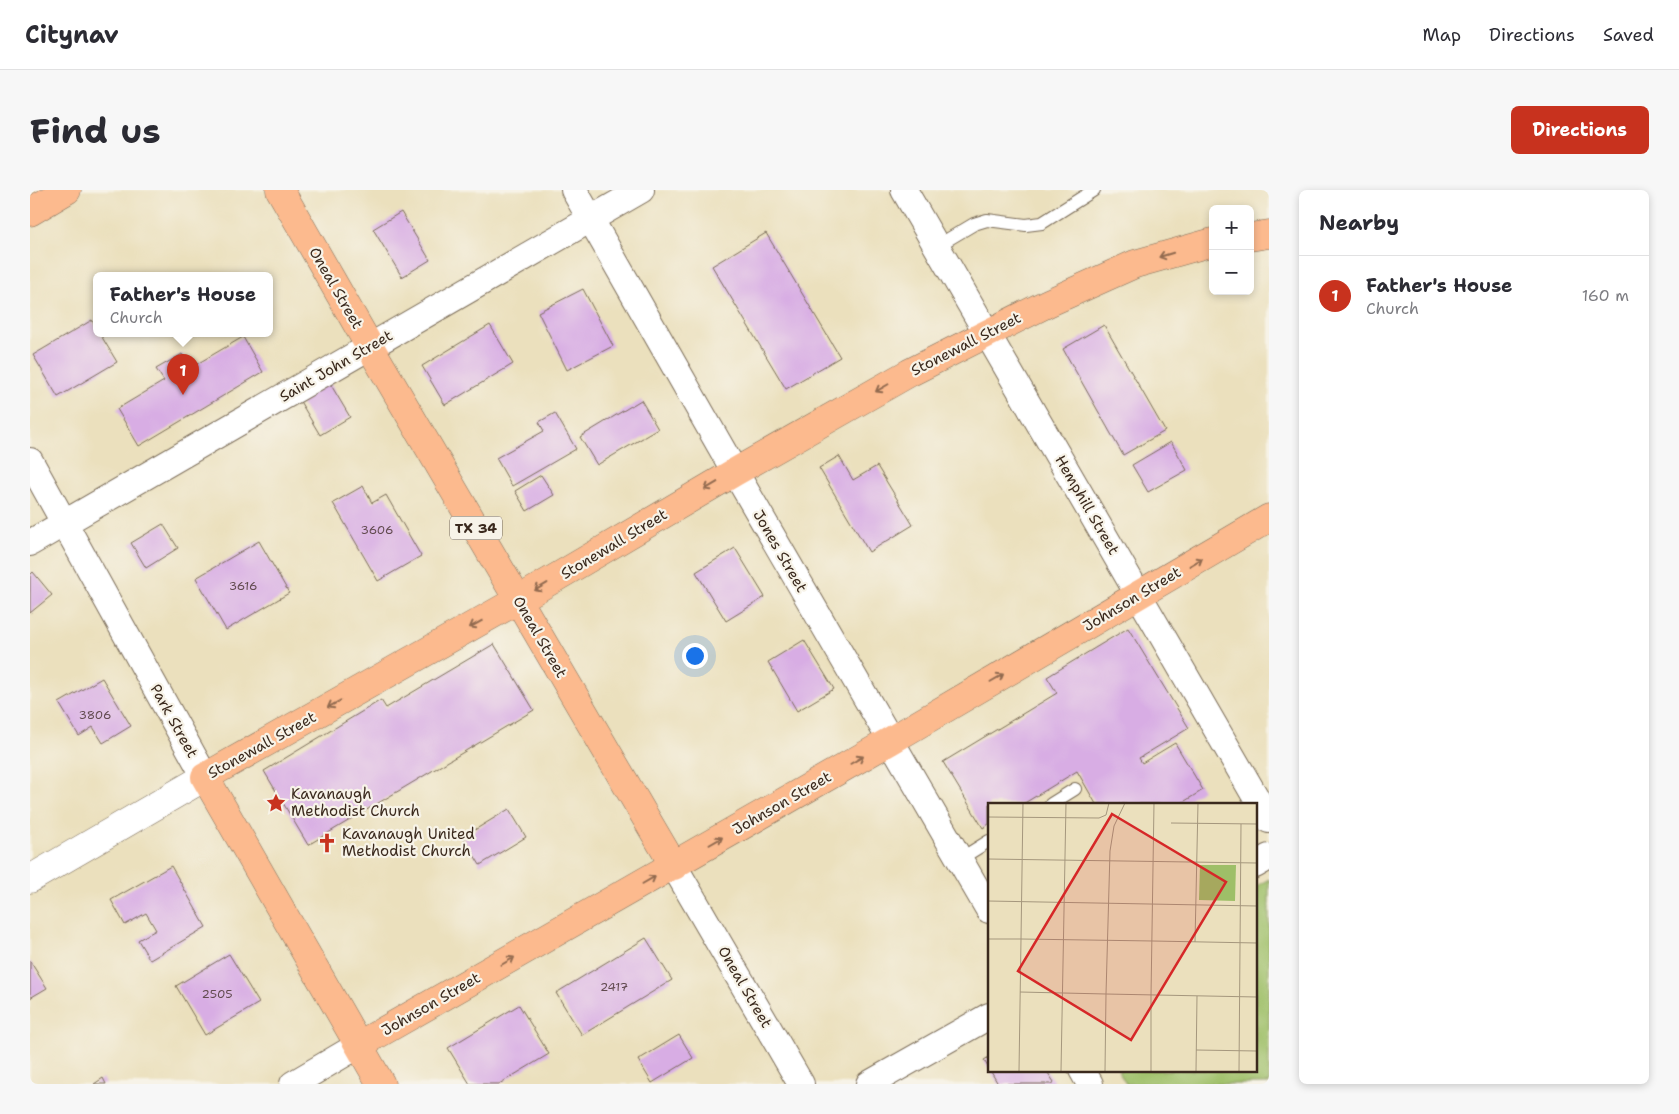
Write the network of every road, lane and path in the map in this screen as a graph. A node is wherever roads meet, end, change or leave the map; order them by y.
1 (66, 190) edge
2 (574, 190) edge
3 (641, 190) edge
4 (904, 190) edge
5 (1094, 190) edge
6 (284, 192) edge
7 (30, 212) edge
8 (590, 219) junction
9 (1269, 234) edge
10 (1254, 236) edge
11 (1209, 243) edge
12 (937, 246) junction
13 (987, 333) junction
14 (370, 347) junction
15 (30, 461) edge
16 (735, 472) junction
17 (1269, 518) edge
18 (65, 522) junction
19 (30, 543) edge
20 (1139, 596) junction
21 (518, 600) junction
22 (890, 741) junction
23 (205, 777) junction
24 (1075, 789) dead end
25 (1053, 803) edge
26 (1269, 820) edge
27 (988, 842) edge
28 (1269, 857) edge
29 (960, 859) junction
30 (1256, 864) edge
31 (674, 866) junction
32 (30, 879) edge
33 (988, 908) edge
34 (988, 1017) edge
35 (359, 1045) junction
36 (1083, 1072) edge
37 (294, 1084) edge
38 (381, 1084) edge
39 (801, 1084) edge
40 (869, 1084) edge
41 (1090, 1084) edge

1 - 7 main road
2 - 8 street, Jones Street
3 - 8 street, Saint John Street
4 - 12 street, Hemphill Street
5 - 12 lane
6 - 14 main road, Oneal Street / TX 34
8 - 14 street, Saint John Street
8 - 16 street, Jones Street
9 - 10 main road
11 -> 13 main road, Stonewall Street
12 - 13 street, Hemphill Street
13 -> 16 main road, Stonewall Street
13 - 20 street, Hemphill Street
14 - 18 street, Saint John Street
14 - 21 main road, Oneal Street / TX 34
15 - 18 street, Park Street
16 -> 21 main road, Stonewall Street
16 - 22 street, Jones Street
20 -> 17 main road, Johnson Street
18 - 19 street, Saint John Street
18 - 23 street, Park Street
22 -> 20 main road, Johnson Street
20 - 26 street, Hemphill Street
21 -> 23 main road, Stonewall Street
21 - 31 main road, Oneal Street / TX 34
22 - 29 street, Jones Street
31 -> 22 main road, Johnson Street
23 - 32 street, Stonewall Street
23 - 35 main road, Park Street
24 - 25 lane
27 - 29 lane
28 - 30 street
29 - 33 street, Jones Street
35 -> 31 main road, Johnson Street
31 - 39 street, Oneal Street
34 - 40 street
35 - 37 street, Johnson Street
35 - 38 main road, Park Street
36 - 41 street

